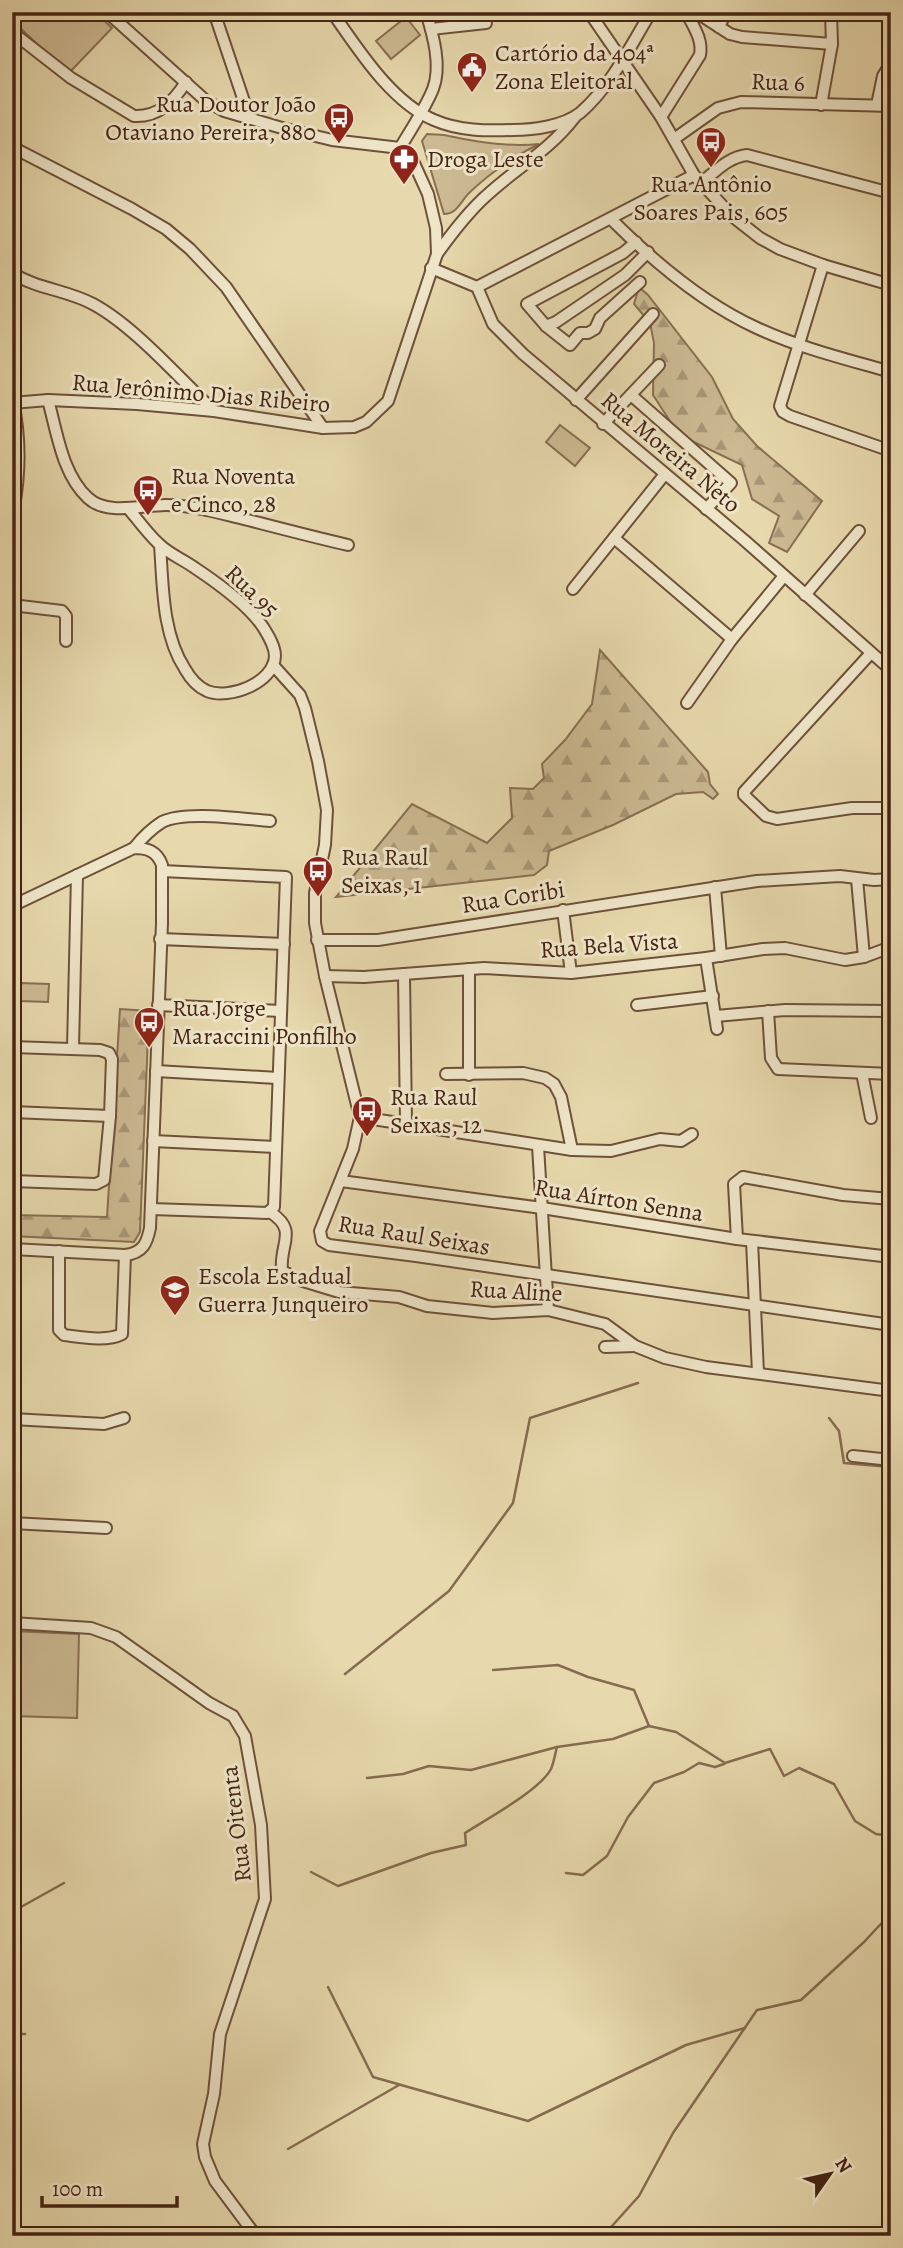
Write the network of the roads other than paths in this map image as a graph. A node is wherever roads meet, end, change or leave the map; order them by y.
1 (107, 12) edge
2 (214, 12) edge
3 (332, 12) edge
4 (426, 12) edge
5 (589, 12) edge
6 (651, 12) edge
7 (686, 12) edge
8 (696, 12) edge
9 (726, 12) edge
10 (831, 12) edge
11 (486, 23) dead end
12 (719, 27) junction
13 (431, 29) junction
14 (12, 32) edge
15 (832, 44) junction
16 (623, 60) junction
17 (891, 63) edge
18 (186, 82) junction
19 (821, 104) junction
20 (877, 105) junction
21 (891, 106) edge
22 (419, 113) junction
23 (577, 115) junction
24 (661, 117) junction
25 (250, 118) junction
26 (674, 139) junction
27 (12, 146) edge
28 (400, 148) junction
29 (698, 179) junction
30 (891, 193) edge
31 (611, 219) junction
32 (636, 242) junction
33 (648, 252) junction
34 (436, 254) junction
35 (823, 265) junction
36 (432, 268) junction
37 (12, 273) edge
38 (24, 281) junction
39 (640, 282) dead end
40 (891, 285) edge
41 (12, 287) edge
42 (477, 288) junction
43 (653, 314) dead end
44 (546, 326) junction
45 (797, 344) junction
46 (659, 365) dead end
47 (891, 372) edge
48 (631, 395) junction
49 (48, 400) junction
50 (576, 400) junction
51 (13, 402) edge
52 (214, 411) junction
53 (603, 424) junction
54 (323, 428) junction
55 (891, 451) edge
56 (665, 474) junction
57 (128, 508) junction
58 (706, 509) junction
59 (12, 517) edge
60 (859, 531) dead end
61 (614, 538) junction
62 (160, 545) junction
63 (348, 545) dead end
64 (785, 576) junction
65 (573, 589) dead end
66 (805, 595) junction
67 (12, 605) edge
68 (732, 639) junction
69 (66, 641) dead end
70 (871, 653) junction
71 (891, 653) edge
72 (273, 665) junction
73 (886, 666) edge
74 (687, 703) dead end
75 (891, 808) edge
76 (270, 821) dead end
77 (134, 848) junction
78 (162, 872) junction
79 (77, 875) junction
80 (857, 879) junction
81 (891, 879) edge
82 (715, 887) junction
83 (12, 906) edge
84 (563, 910) junction
85 (160, 939) junction
86 (317, 940) junction
87 (284, 944) junction
88 (891, 947) edge
89 (721, 956) junction
90 (864, 957) junction
91 (706, 958) junction
92 (469, 969) junction
93 (571, 973) junction
94 (404, 974) junction
95 (325, 976) junction
96 (713, 996) junction
97 (158, 1005) junction
98 (637, 1005) dead end
99 (281, 1011) junction
100 (768, 1011) junction
101 (891, 1011) edge
102 (716, 1016) junction
103 (717, 1029) dead end
104 (12, 1047) edge
105 (73, 1048) junction
106 (156, 1071) junction
107 (862, 1073) junction
108 (446, 1074) dead end
109 (469, 1074) junction
110 (891, 1074) edge
111 (278, 1078) junction
112 (12, 1112) edge
113 (110, 1116) junction
114 (360, 1117) junction
115 (870, 1118) dead end
116 (406, 1123) junction
117 (692, 1134) dead end
118 (153, 1141) junction
119 (538, 1146) junction
120 (276, 1147) junction
121 (572, 1150) junction
122 (12, 1181) edge
123 (341, 1181) junction
124 (891, 1199) edge
125 (542, 1208) junction
126 (151, 1209) junction
127 (270, 1212) junction
128 (737, 1239) junction
129 (752, 1241) junction
130 (12, 1249) edge
131 (59, 1251) junction
132 (125, 1255) junction
133 (891, 1257) edge
134 (545, 1275) junction
135 (755, 1304) junction
136 (548, 1310) junction
137 (891, 1325) edge
138 (635, 1346) junction
139 (606, 1348) dead end
140 (758, 1373) junction
141 (891, 1391) edge
142 (124, 1418) dead end
143 (12, 1419) edge
144 (853, 1456) dead end
145 (891, 1460) edge
146 (12, 1523) edge
147 (106, 1528) dead end
148 (12, 1623) edge
149 (256, 2236) edge

1 - 18 street
2 - 25 street
3 - 22 street
4 - 13 street
5 - 16 street
6 - 16 street, Rua Jerônimo Dias Ribeiro
7 - 24 street
8 - 12 street
9 - 12 street
10 - 15 street
11 - 13 street
12 - 15 street
13 - 22 street
14 - 18 street
15 - 19 street
16 - 23 street, Rua Jerônimo Dias Ribeiro
16 - 24 street
17 - 20 street
18 - 25 street
19 - 20 street, Rua 6
19 - 26 street, Rua 6
20 - 21 street, Rua 6
22 - 23 street
22 - 28 street
23 - 34 street, Rua Jerônimo Dias Ribeiro
24 - 26 street
25 - 28 street
26 - 29 street
27 - 54 street
28 - 34 street, Rua Jerônimo Dias Ribeiro
29 - 30 street
29 - 31 street
29 - 35 street
31 - 32 street
31 - 42 street
32 - 33 street
32 - 44 street
33 - 44 street
33 - 45 street
34 - 36 street, Rua Jerônimo Dias Ribeiro
35 - 40 street
35 - 45 street
36 - 42 street
36 - 54 street, Rua Jerônimo Dias Ribeiro
37 - 38 street
38 - 41 street
38 - 52 street
39 - 44 street
42 - 50 street, Rua Moreira Neto
43 - 50 street
45 - 47 street
45 - 55 street
46 - 48 street
48 - 53 street
48 - 58 street
49 - 51 street, Rua Jerônimo Dias Ribeiro
49 - 52 street, Rua Jerônimo Dias Ribeiro
49 - 57 street
50 - 53 street, Rua Moreira Neto
51 - 59 street
52 - 54 street, Rua Jerônimo Dias Ribeiro
53 - 56 street, Rua Moreira Neto
56 - 58 street, Rua Moreira Neto
56 - 61 street
57 - 62 street, Rua 95
57 - 63 street
58 - 64 street, Rua Moreira Neto
60 - 66 street
61 - 65 street
61 - 68 street
62 - 72 street, Rua 95
62 - 72 street
64 - 66 street, Rua Moreira Neto
64 - 68 street
66 - 70 street, Rua Moreira Neto
67 - 69 street
68 - 74 street
70 - 73 street, Rua Moreira Neto
70 - 75 street
71 - 73 street
72 - 86 street, Rua Raul Seixas
76 - 77 street
77 - 78 street
77 - 79 street
78 - 85 street
78 - 87 street
79 - 83 street
79 - 105 street
80 - 81 street, Rua Coribi
80 - 82 street, Rua Coribi
80 - 90 street
82 - 84 street, Rua Coribi
82 - 89 street
84 - 86 street, Rua Coribi
84 - 93 street
85 - 87 street
85 - 97 street
86 - 95 street, Rua Raul Seixas
87 - 99 street
88 - 90 street, Rua Bela Vista
89 - 90 street, Rua Bela Vista
89 - 91 street, Rua Bela Vista
91 - 93 street, Rua Bela Vista
91 - 96 street
92 - 93 street, Rua Bela Vista
92 - 94 street, Rua Bela Vista
92 - 109 street
94 - 95 street, Rua Bela Vista
94 - 116 street
95 - 114 street, Rua Raul Seixas
96 - 98 street
96 - 102 street
97 - 99 street
97 - 106 street
99 - 111 street
100 - 101 street
100 - 102 street
100 - 107 street
102 - 103 street
104 - 105 street
105 - 113 street
106 - 111 street
106 - 118 street
107 - 110 street
107 - 115 street
108 - 109 street
109 - 121 street
111 - 120 street
112 - 113 street
113 - 122 street
114 - 116 street
114 - 123 street, Rua Raul Seixas
116 - 119 street
117 - 121 street
118 - 120 street
118 - 126 street
119 - 121 street
119 - 125 street
120 - 127 street
123 - 125 street, Rua Aírton Senna
123 - 134 street, Rua Raul Seixas
124 - 128 street
125 - 128 street, Rua Aírton Senna
125 - 134 street
126 - 127 street
126 - 132 street
127 - 136 street, Rua Aline
128 - 129 street, Rua Aírton Senna
129 - 133 street, Rua Aírton Senna
129 - 135 street
130 - 131 street
131 - 132 street
131 - 132 street
134 - 135 street, Rua Raul Seixas
134 - 136 street
135 - 137 street, Rua Raul Seixas
135 - 140 street
136 - 138 street, Rua Aline
138 - 139 street
138 - 140 street, Rua Aline
140 - 141 street, Rua Aline
142 - 143 street
144 - 145 street
146 - 147 street
148 - 149 street, Rua Oitenta

